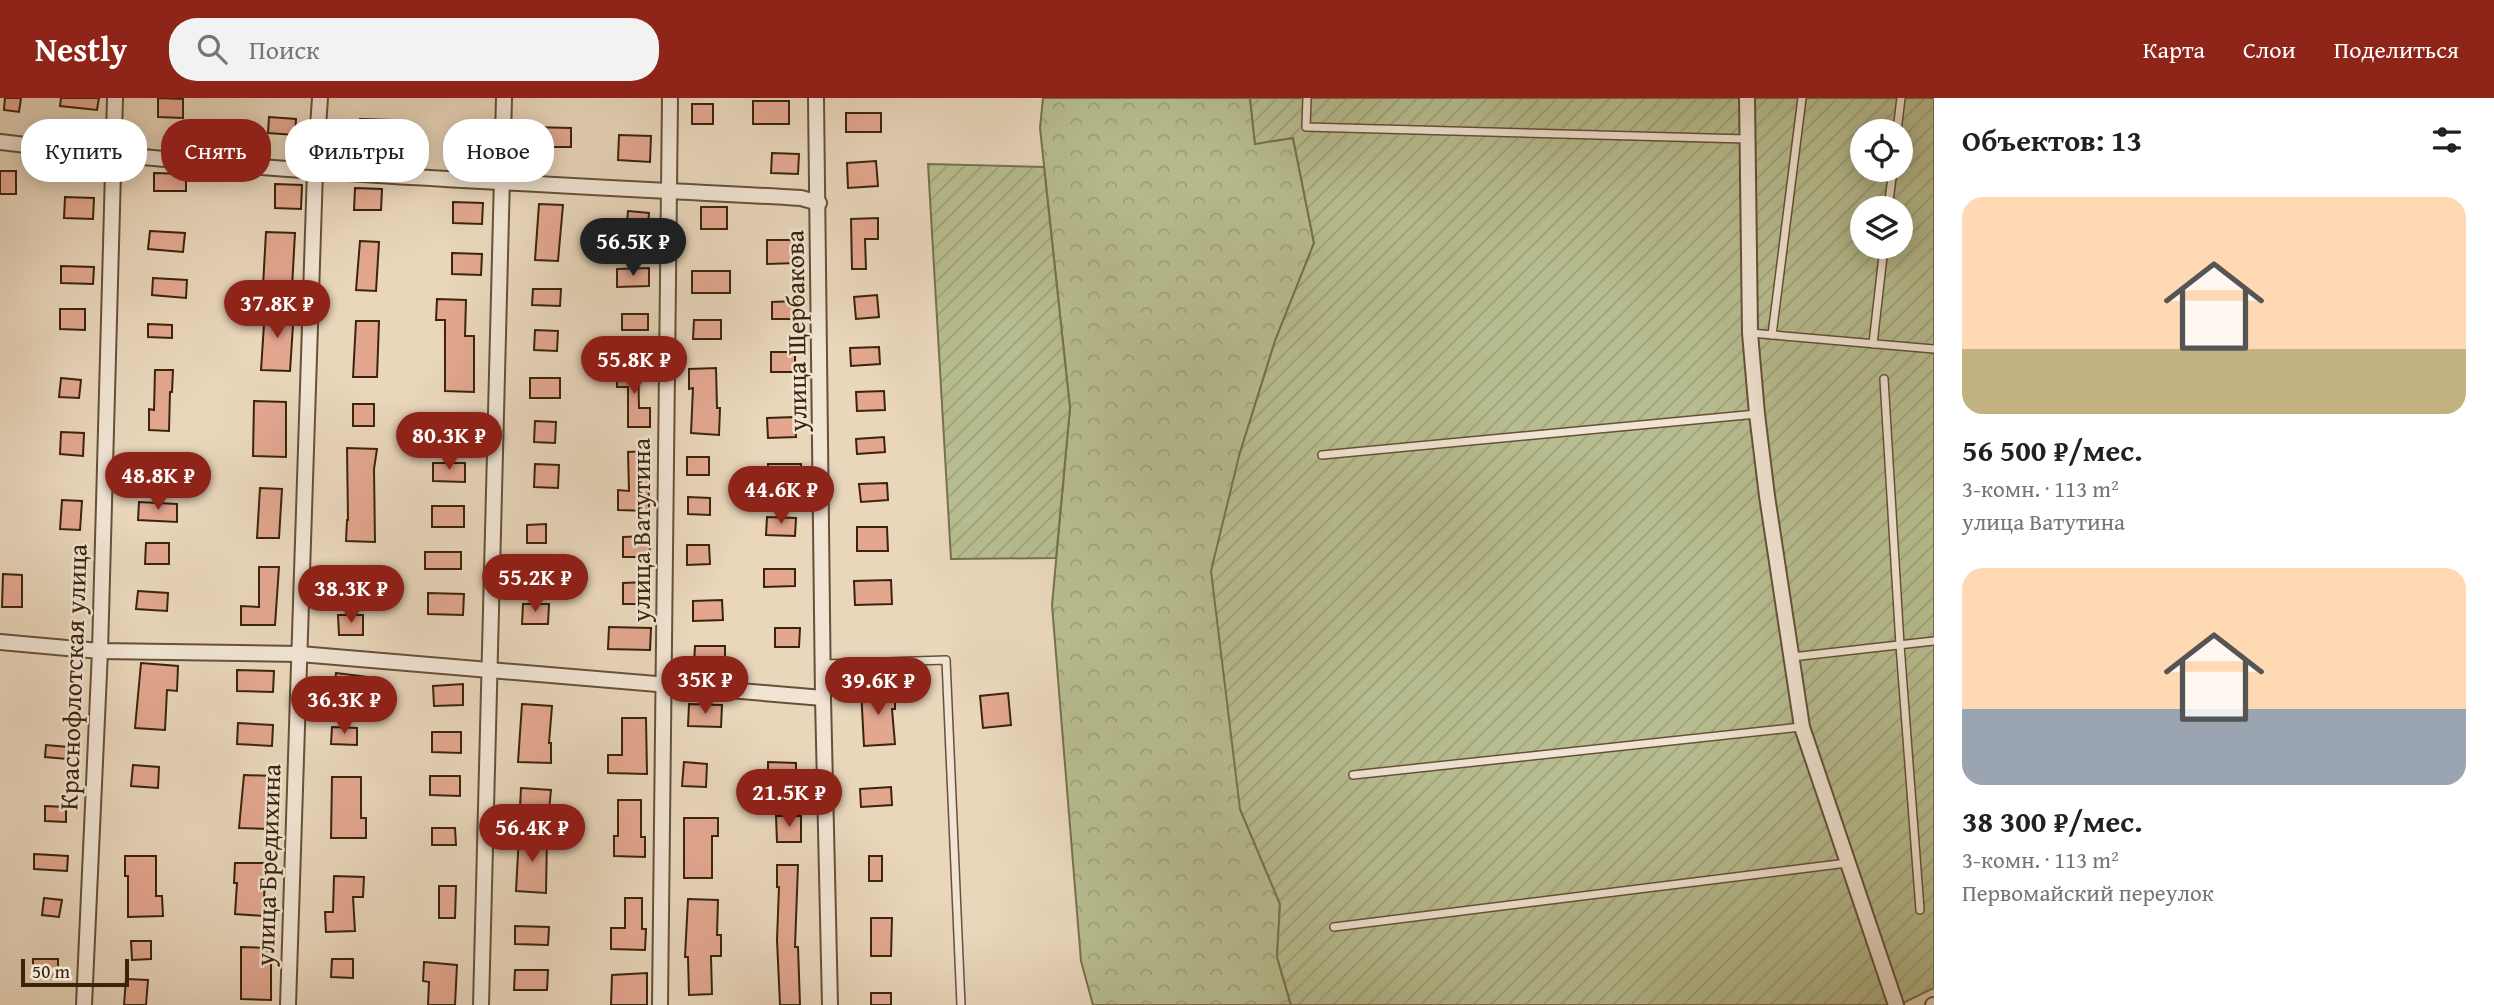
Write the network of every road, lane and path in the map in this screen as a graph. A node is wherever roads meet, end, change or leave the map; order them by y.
1 (115, 98) edge
2 (320, 98) edge
3 (504, 98) edge
4 (670, 98) edge
5 (816, 98) edge
6 (1307, 98) edge
7 (1747, 98) edge
8 (1802, 98) edge
9 (1901, 98) edge
10 (114, 119) edge
11 (319, 119) edge
12 (503, 119) edge
13 (1898, 119) edge
14 (1746, 139) junction
15 (0, 142) edge
16 (21, 145) edge
17 (147, 159) edge
18 (285, 169) edge
19 (112, 182) edge
20 (315, 182) edge
21 (502, 182) edge
22 (517, 182) edge
23 (667, 192) junction
24 (819, 203) junction
25 (1883, 259) edge
26 (1750, 333) junction
27 (1772, 335) junction
28 (1873, 344) junction
29 (1934, 349) edge
30 (1884, 379) dead end
31 (1757, 414) junction
32 (1322, 455) dead end
33 (1934, 641) edge
34 (0, 642) edge
35 (1900, 645) junction
36 (100, 651) junction
37 (300, 654) junction
38 (1792, 657) junction
39 (824, 664) junction
40 (488, 669) junction
41 (665, 685) junction
42 (823, 698) junction
43 (1802, 727) junction
44 (1353, 775) dead end
45 (1847, 863) junction
46 (1920, 910) dead end
47 (1334, 927) dead end
48 (84, 1005) edge
49 (288, 1005) edge
50 (481, 1005) edge
51 (660, 1005) edge
52 (830, 1005) edge
53 (961, 1005) edge
54 (1896, 1005) edge

1 - 10 street, Краснофлотская улица
2 - 11 street, улица Бредихина
3 - 12 street
4 - 23 street, улица Ватутина
5 - 24 street, улица Щербакова
6 - 14 lane
7 - 14 street
8 - 27 lane
9 - 13 lane
14 - 26 street
15 - 16 street
17 - 18 street
19 - 36 street, Краснофлотская улица
20 - 37 street, улица Бредихина
21 - 40 street
22 - 23 street
23 - 24 street
23 - 41 street, улица Ватутина
24 - 39 street, улица Щербакова
25 - 28 lane
26 - 27 lane
26 - 31 street
27 - 28 lane
28 - 29 lane
30 - 35 lane
31 - 32 lane
31 - 38 street
33 - 35 lane
34 - 36 street
35 - 38 lane
35 - 46 lane
36 - 37 street
36 - 48 street, Краснофлотская улица
37 - 40 street
37 - 49 street, улица Бредихина
38 - 43 street
39 - 42 street, улица Щербакова
39 - 53 lane
40 - 41 street
40 - 50 street
41 - 42 street
41 - 51 street, улица Ватутина
42 - 52 street, улица Щербакова
43 - 44 lane
43 - 45 street
45 - 47 lane
45 - 54 street

